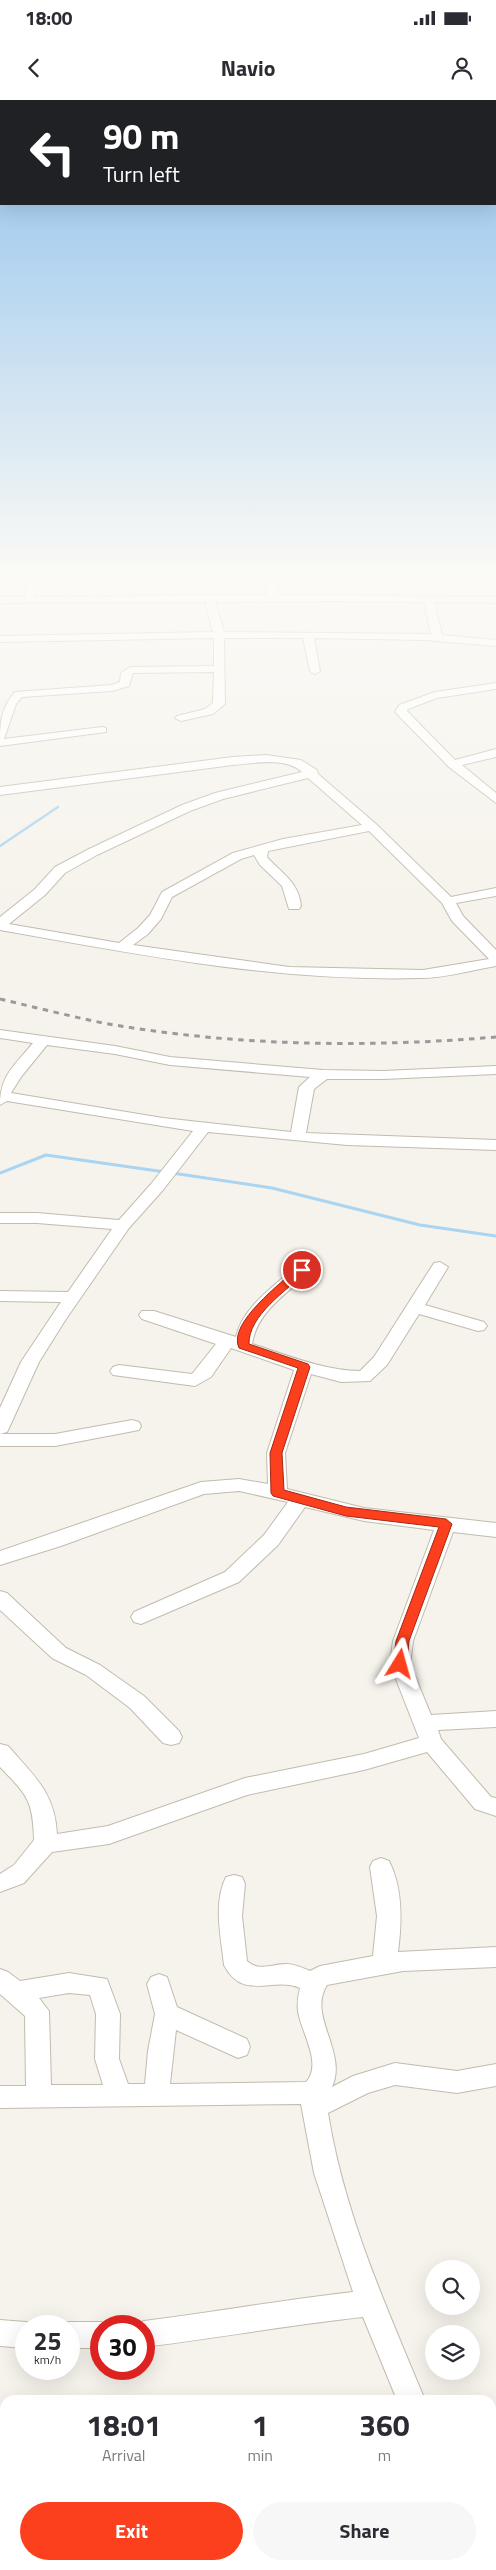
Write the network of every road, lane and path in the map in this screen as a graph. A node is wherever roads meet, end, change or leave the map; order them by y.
1 (114, 687) edge
2 (219, 687) edge
3 (487, 687) edge
4 (181, 718) dead end
5 (102, 730) dead end
6 (0, 737) edge
7 (0, 743) edge
8 (496, 752) edge
9 (453, 764) junction
10 (312, 773) junction
11 (0, 791) edge
12 (496, 799) edge
13 (372, 827) junction
14 (263, 848) junction
15 (496, 892) edge
16 (448, 901) junction
17 (294, 906) dead end
18 (0, 925) edge
19 (122, 947) junction
20 (496, 958) edge
21 (496, 962) edge
22 (0, 1034) edge
23 (44, 1039) junction
24 (496, 1070) edge
25 (323, 1074) junction
26 (1, 1098) edge
27 (203, 1128) junction
28 (298, 1136) junction
29 (496, 1145) edge
30 (0, 1218) edge
31 (123, 1225) junction
32 (440, 1267) dead end
33 (302, 1270) dead end
34 (0, 1296) edge
35 (73, 1297) junction
36 (415, 1307) junction
37 (148, 1315) dead end
38 (478, 1326) dead end
39 (236, 1343) junction
40 (304, 1367) junction
41 (120, 1371) dead end
42 (132, 1426) dead end
43 (0, 1428) edge
44 (0, 1440) edge
45 (278, 1493) junction
46 (300, 1500) junction
47 (446, 1524) junction
48 (496, 1530) edge
49 (0, 1558) edge
50 (4, 1609) edge
51 (141, 1617) dead end
52 (496, 1719) edge
53 (428, 1733) junction
54 (171, 1737) dead end
55 (0, 1752) edge
56 (496, 1806) edge
57 (46, 1844) junction
58 (381, 1867) dead end
59 (0, 1883) edge
60 (234, 1884) dead end
61 (496, 1957) edge
62 (383, 1964) junction
63 (313, 1983) junction
64 (159, 1984) dead end
65 (9, 1985) edge
66 (167, 2014) junction
67 (238, 2046) dead end
68 (496, 2075) edge
69 (157, 2094) junction
70 (120, 2095) junction
71 (0, 2097) edge
72 (38, 2097) junction
73 (313, 2100) junction
74 (370, 2303) junction
75 (0, 2333) edge
76 (155, 2333) edge
77 (15, 2334) edge
78 (409, 2395) edge

1 - 6 street
2 - 4 street
3 - 9 street
5 - 7 street
8 - 9 street
9 - 12 street
10 - 11 street
10 - 13 street
10 - 18 street
13 - 14 street
13 - 16 street
14 - 17 street
14 - 19 street
15 - 16 street
16 - 20 street
18 - 19 street
19 - 21 street
22 - 23 street
23 - 25 street
23 - 26 street
24 - 25 street
25 - 28 street
26 - 27 street
27 - 28 street
27 - 31 street
28 - 29 street
30 - 31 street
31 - 35 street
32 - 36 street
33 - 39 street
34 - 35 street
35 - 43 street
36 - 38 street
36 - 40 street
37 - 39 street
39 - 40 street
39 - 41 street
40 - 45 street
42 - 44 street
45 - 46 street
45 - 49 street
46 - 47 street
46 - 51 street
47 - 48 street
47 - 53 street
50 - 54 street
52 - 53 street
53 - 56 street
53 - 57 street
55 - 57 street
57 - 59 street
58 - 62 street
60 - 63 street
61 - 62 street
62 - 63 street
63 - 73 street
64 - 66 street
65 - 70 street
65 - 72 street
66 - 67 street
66 - 69 street
68 - 73 street
69 - 70 street
69 - 73 street
70 - 72 street
71 - 72 street
73 - 74 street
74 - 76 street
74 - 78 street
75 - 77 street

